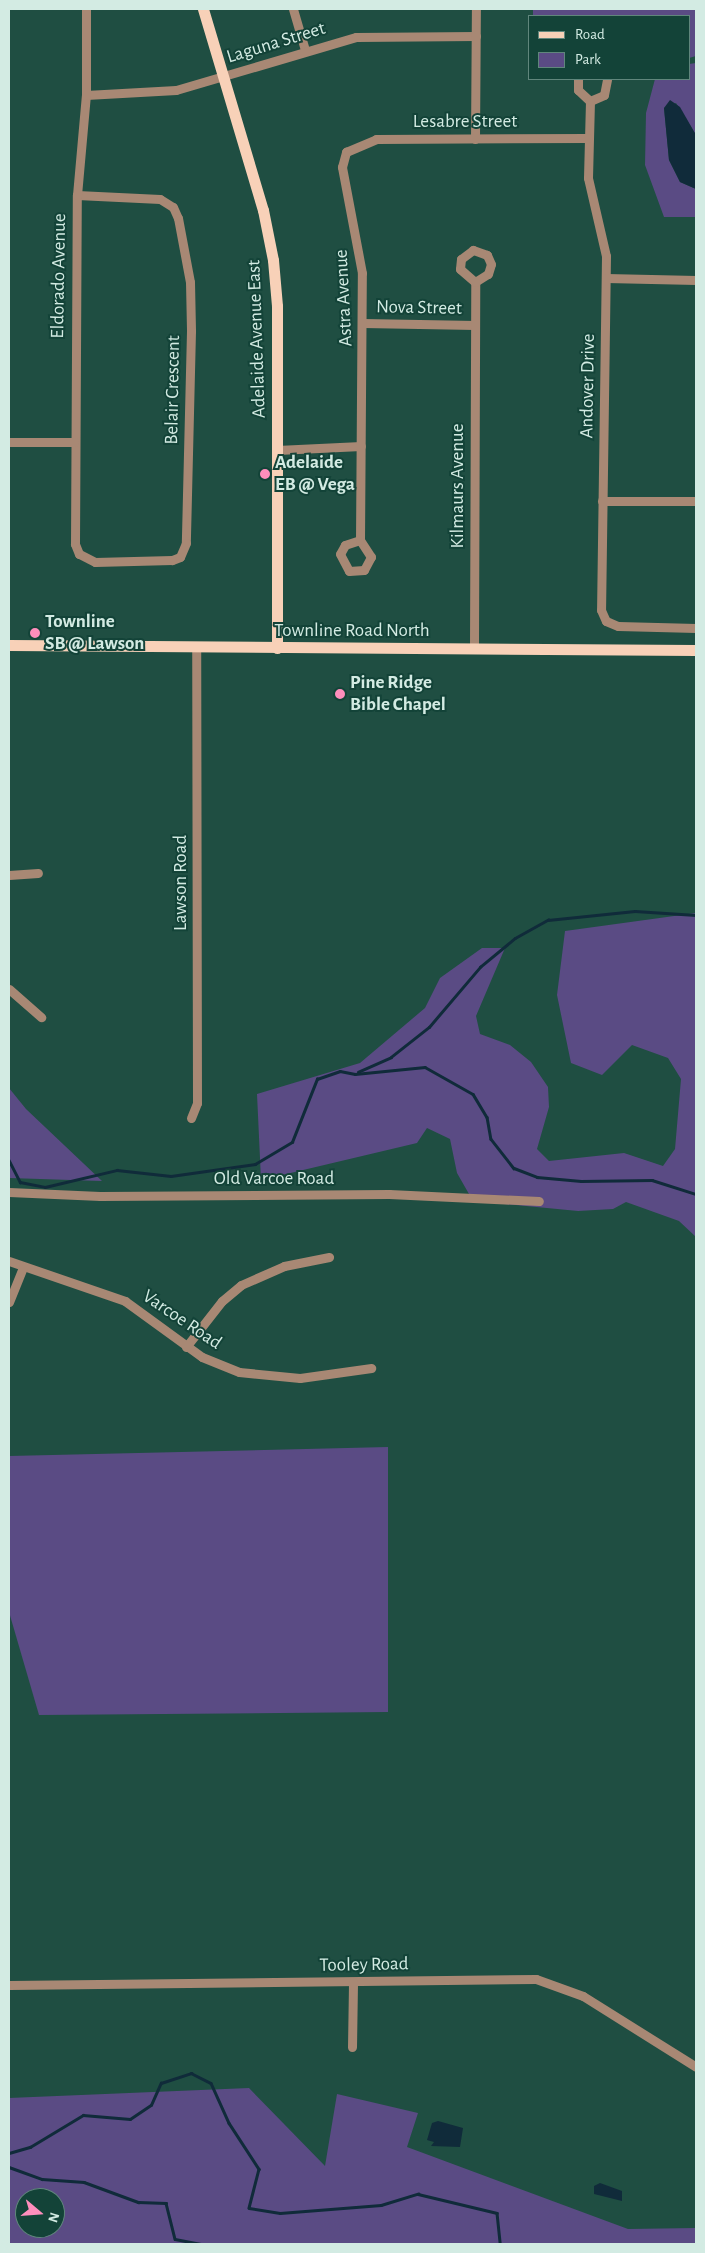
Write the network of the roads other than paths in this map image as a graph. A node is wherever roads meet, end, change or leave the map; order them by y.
1 (86, 9) edge
2 (203, 9) edge
3 (293, 9) edge
4 (476, 9) edge
5 (476, 36) junction
6 (305, 50) junction
7 (223, 76) junction
8 (578, 80) edge
9 (607, 80) edge
10 (86, 94) junction
11 (590, 100) junction
12 (476, 138) junction
13 (588, 138) junction
14 (346, 152) joint
15 (77, 195) junction
16 (606, 278) junction
17 (696, 280) edge
18 (475, 282) dead end
19 (363, 324) junction
20 (475, 325) junction
21 (9, 442) edge
22 (74, 442) junction
23 (361, 446) junction
24 (277, 450) junction
25 (602, 501) junction
26 (696, 501) edge
27 (360, 540) dead end
28 (75, 544) joint
29 (696, 628) edge
30 (9, 645) edge
31 (196, 648) junction
32 (278, 648) junction
33 (474, 648) junction
34 (696, 650) edge
35 (38, 873) dead end
36 (9, 875) edge
37 (9, 989) edge
38 (41, 1017) dead end
39 (191, 1118) dead end
40 (9, 1192) edge
41 (539, 1201) dead end
42 (329, 1257) dead end
43 (9, 1260) edge
44 (23, 1268) junction
45 (9, 1302) edge
46 (186, 1347) junction
47 (372, 1368) dead end
48 (353, 1982) junction
49 (9, 1985) edge
50 (352, 2047) dead end
51 (696, 2067) edge

1 - 10 street, Eldorado Avenue
2 - 7 main road, Adelaide Avenue East
3 - 6 street
4 - 5 street
5 - 6 street, Laguna Street
5 - 12 street
6 - 7 street, Laguna Street
7 - 10 street, Laguna Street
7 - 24 main road, Adelaide Avenue East
8 - 11 street
9 - 11 street
10 - 15 street, Eldorado Avenue
11 - 13 street, Andover Drive
12 - 13 street, Lesabre Street
12 - 14 street, Lesabre Street
13 - 16 street, Andover Drive
14 - 19 street, Astra Avenue
15 - 22 street, Eldorado Avenue
15 - 28 street, Belair Crescent
16 - 17 street
16 - 25 street, Andover Drive
18 - 20 street, Kilmaurs Avenue
19 - 20 street, Nova Street
19 - 23 street, Astra Avenue
20 - 33 street, Kilmaurs Avenue
21 - 22 street
22 - 28 street, Eldorado Avenue
23 - 24 street
23 - 27 street, Astra Avenue
24 - 32 main road, Adelaide Avenue East
25 - 26 street
25 - 29 street, Andover Drive
30 - 31 main road, Townline Road North
31 - 32 main road, Townline Road North
31 - 39 street, Lawson Road
32 - 33 main road, Townline Road North
33 - 34 main road, Townline Road North
35 - 36 street
37 - 38 street
40 - 41 street, Old Varcoe Road
42 - 46 street
43 - 44 street, Varcoe Road
44 - 45 street
44 - 46 street, Varcoe Road
46 - 47 street, Varcoe Road
48 - 49 street, Tooley Road
48 - 50 street
48 - 51 street, Tooley Road

